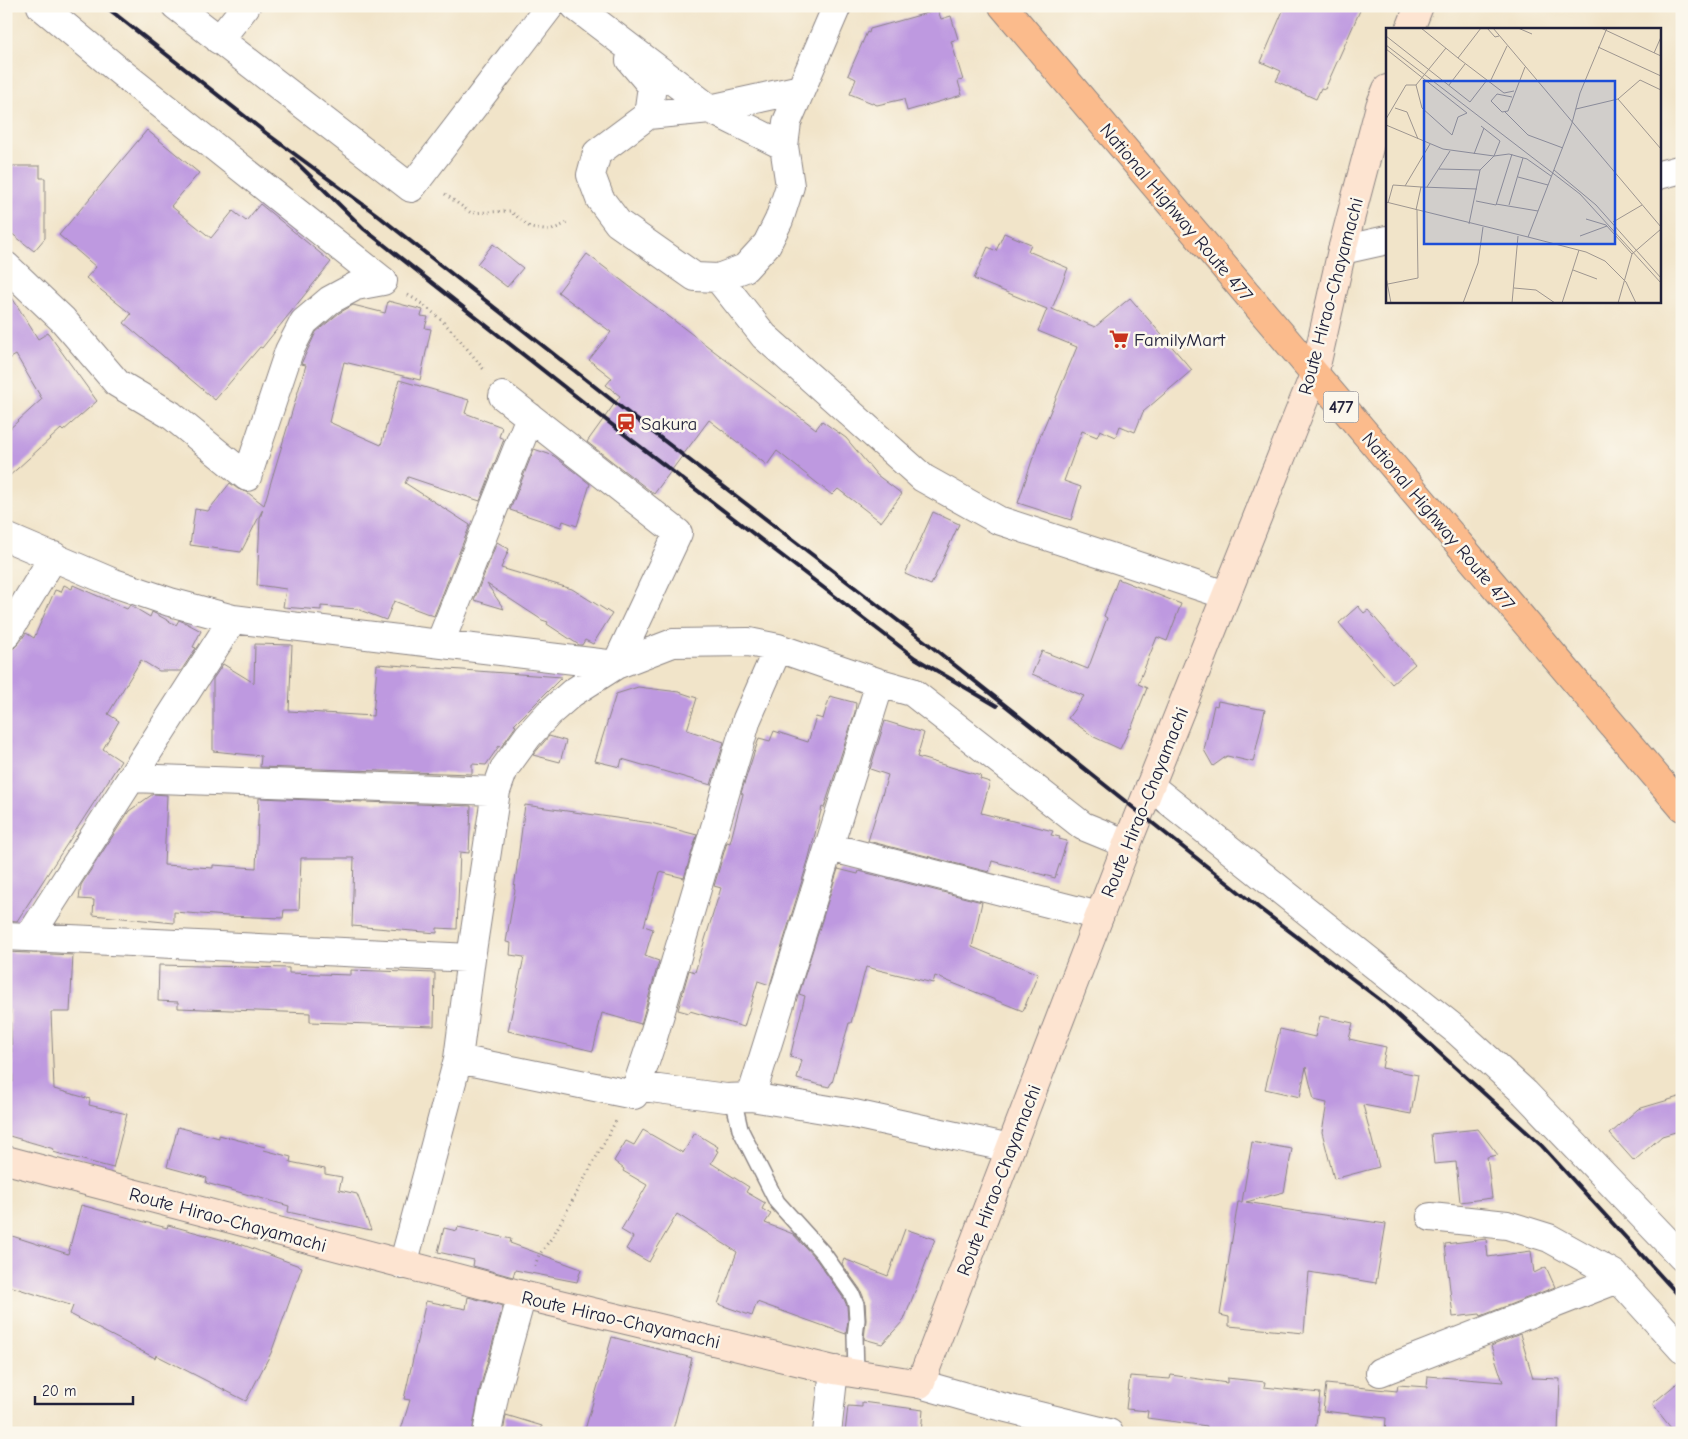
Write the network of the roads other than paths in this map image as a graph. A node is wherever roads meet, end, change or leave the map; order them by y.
1 (41, 6) edge
2 (176, 6) edge
3 (246, 6) edge
4 (550, 6) edge
5 (837, 6) edge
6 (1003, 6) edge
7 (1419, 6) edge
8 (581, 8) edge
9 (604, 28) junction
10 (1410, 28) edge
11 (220, 40) junction
12 (801, 89) junction
13 (1386, 91) edge
14 (710, 109) junction
15 (648, 115) junction
16 (784, 146) junction
17 (1682, 170) edge
18 (1660, 175) edge
19 (1386, 240) edge
20 (1342, 250) junction
21 (6, 266) edge
22 (718, 278) junction
23 (1314, 375) junction
24 (503, 396) road end
25 (530, 417) junction
26 (6, 537) edge
27 (54, 556) junction
28 (1226, 594) junction
29 (233, 619) junction
30 (6, 636) edge
31 (440, 643) junction
32 (778, 648) junction
33 (616, 665) junction
34 (880, 683) junction
35 (131, 778) junction
36 (1150, 786) junction
37 (496, 791) junction
38 (1682, 806) edge
39 (1127, 844) junction
40 (829, 847) junction
41 (1099, 916) junction
42 (18, 936) edge
43 (470, 958) junction
44 (458, 1059) junction
45 (632, 1090) junction
46 (742, 1098) junction
47 (1010, 1148) junction
48 (6, 1160) edge
49 (1431, 1217) dead end
50 (1679, 1250) edge
51 (403, 1265) junction
52 (1618, 1279) junction
53 (525, 1296) junction
54 (1682, 1349) edge
55 (845, 1371) junction
56 (1380, 1372) dead end
57 (920, 1384) junction
58 (487, 1433) edge
59 (828, 1433) edge
60 (1110, 1433) edge

1 - 21 street
2 - 11 street
3 - 11 street
4 - 11 street
5 - 12 street
6 - 23 highway, National Highway Route 477 / 477
7 - 10 main road
8 - 9 street
9 - 14 street
9 - 15 street
12 - 14 street
12 - 16 street
13 - 20 main road, Route Hirao-Chayamachi
14 - 15 street
14 - 16 street
15 - 22 street
16 - 22 street
17 - 18 street
19 - 20 street
20 - 23 main road, Route Hirao-Chayamachi
22 - 28 street
23 - 28 main road, Route Hirao-Chayamachi
23 - 38 highway, National Highway Route 477 / 477
24 - 25 street
25 - 31 street
25 - 33 street
26 - 27 street
27 - 29 street
27 - 30 street
28 - 36 main road, Route Hirao-Chayamachi
29 - 31 street
29 - 35 street
31 - 33 street
32 - 33 street
32 - 34 street
32 - 45 street
33 - 37 street
34 - 39 street
34 - 40 street
35 - 37 street
35 - 42 street
36 - 39 main road, Route Hirao-Chayamachi
36 - 50 street
37 - 43 street
39 - 41 main road, Route Hirao-Chayamachi
40 - 41 street
40 - 46 street
41 - 47 main road, Route Hirao-Chayamachi
42 - 43 street
43 - 44 street
44 - 45 street
44 - 51 street
45 - 46 street
46 - 47 street
46 - 55 lane
47 - 57 main road, Route Hirao-Chayamachi
48 - 51 main road, Route Hirao-Chayamachi
49 - 52 street
51 - 53 main road, Route Hirao-Chayamachi
52 - 54 street
52 - 56 street
53 - 55 main road, Route Hirao-Chayamachi
53 - 58 street
55 - 57 main road, Route Hirao-Chayamachi
55 - 59 street
57 - 60 street

